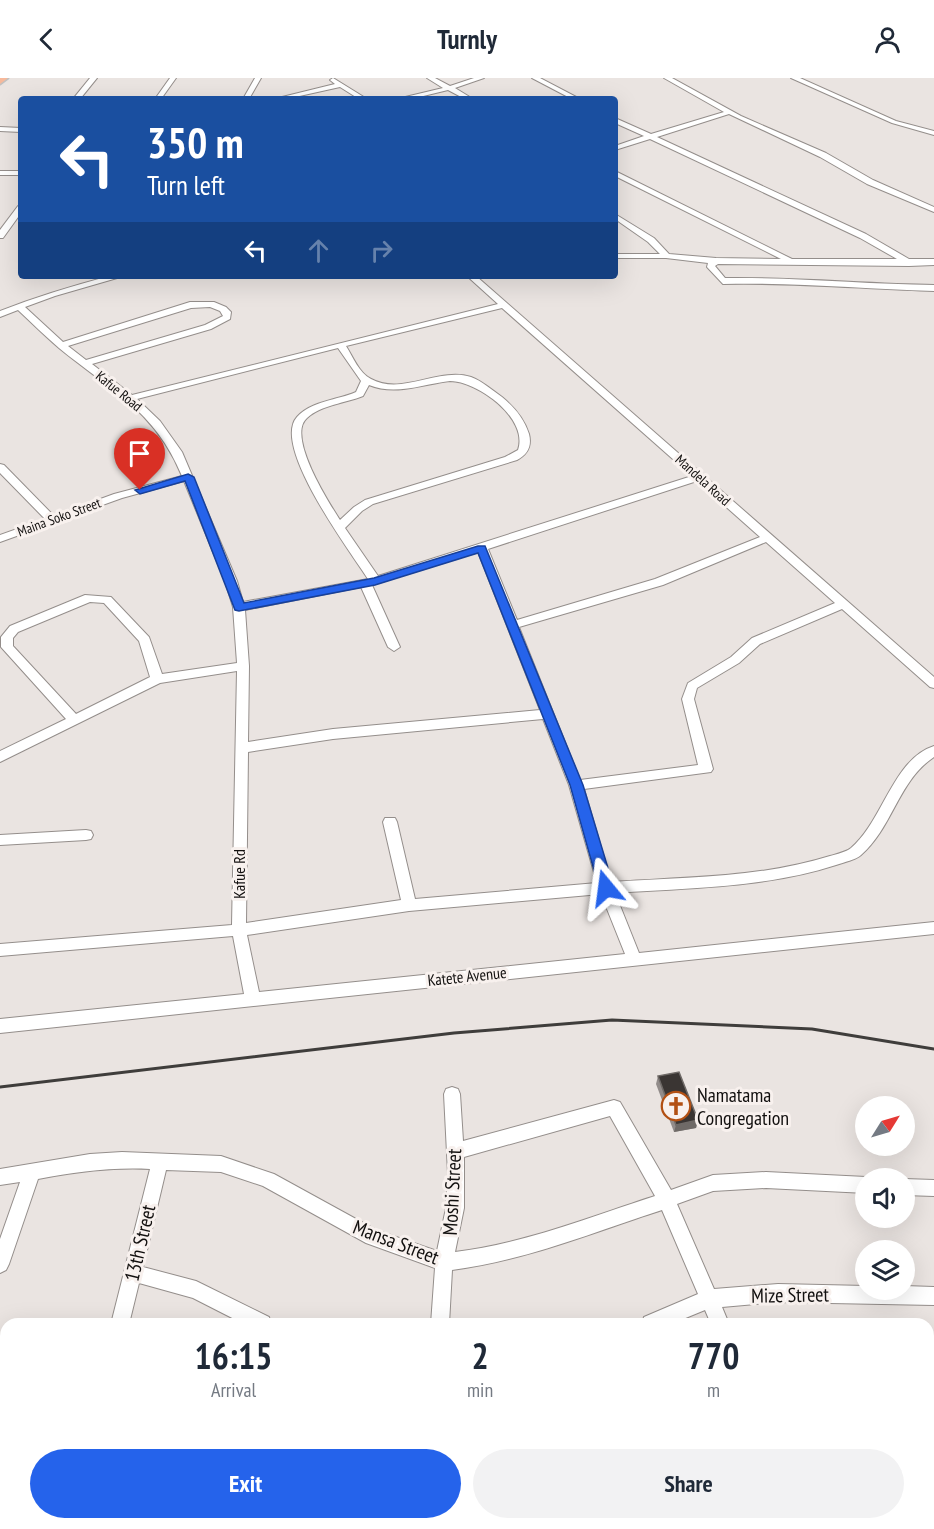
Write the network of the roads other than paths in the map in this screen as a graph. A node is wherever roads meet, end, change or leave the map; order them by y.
1 (94, 78) edge
2 (173, 78) edge
3 (258, 78) edge
4 (328, 78) edge
5 (430, 78) edge
6 (481, 78) edge
7 (535, 78) edge
8 (667, 78) edge
9 (794, 78) edge
10 (340, 85) junction
11 (447, 87) junction
12 (79, 96) edge
13 (160, 96) edge
14 (248, 96) edge
15 (290, 96) edge
16 (359, 96) edge
17 (416, 96) edge
18 (464, 96) edge
19 (571, 96) edge
20 (730, 112) junction
21 (618, 121) edge
22 (0, 129) edge
23 (18, 130) edge
24 (934, 133) edge
25 (655, 137) junction
26 (618, 147) edge
27 (0, 173) edge
28 (18, 173) edge
29 (618, 174) edge
30 (934, 210) edge
31 (18, 212) edge
32 (618, 218) edge
33 (0, 237) edge
34 (618, 256) edge
35 (666, 256) junction
36 (716, 261) junction
37 (792, 261) junction
38 (934, 262) edge
39 (909, 263) junction
40 (109, 279) edge
41 (474, 279) edge
42 (934, 288) edge
43 (504, 305) junction
44 (19, 306) junction
45 (0, 314) edge
46 (61, 345) junction
47 (340, 345) junction
48 (85, 363) junction
49 (366, 381) junction
50 (130, 398) junction
51 (0, 466) edge
52 (188, 477) junction
53 (700, 477) junction
54 (51, 519) junction
55 (340, 527) junction
56 (767, 538) junction
57 (0, 539) edge
58 (482, 548) junction
59 (370, 582) junction
60 (843, 604) junction
61 (239, 607) junction
62 (514, 625) junction
63 (394, 647) dead end
64 (243, 666) junction
65 (157, 679) junction
66 (934, 684) edge
67 (549, 714) junction
68 (74, 719) junction
69 (242, 748) junction
70 (934, 751) edge
71 (0, 757) edge
72 (576, 785) junction
73 (390, 822) dead end
74 (86, 835) dead end
75 (0, 840) edge
76 (606, 888) junction
77 (409, 905) junction
78 (934, 928) edge
79 (239, 930) junction
80 (0, 950) edge
81 (634, 959) junction
82 (253, 998) junction
83 (0, 1026) edge
84 (452, 1094) dead end
85 (457, 1151) junction
86 (160, 1161) junction
87 (32, 1172) junction
88 (0, 1177) edge
89 (855, 1185) edge
90 (915, 1187) edge
91 (934, 1188) edge
92 (667, 1200) junction
93 (444, 1262) junction
94 (0, 1264) edge
95 (134, 1273) junction
96 (934, 1296) edge
97 (708, 1299) junction
98 (122, 1318) edge
99 (250, 1318) edge
100 (440, 1318) edge
101 (665, 1318) edge
102 (717, 1318) edge

1 - 12 street
2 - 13 street
3 - 14 street
4 - 10 street
5 - 11 street
6 - 11 street
7 - 19 street
8 - 20 street
9 - 24 street
10 - 15 street
10 - 16 street
11 - 17 street
11 - 18 street
20 - 25 street
20 - 30 street
21 - 25 street
22 - 23 street
25 - 26 street
25 - 39 street
27 - 28 street
29 - 37 street
31 - 33 street
32 - 35 street
34 - 35 street
35 - 36 street
36 - 37 street
36 - 42 street
37 - 39 street
38 - 39 street
40 - 44 street
41 - 43 street, Mandela Road
43 - 47 street
43 - 53 street, Mandela Road
44 - 45 street
44 - 46 street, Kafue Road
46 - 48 street, Kafue Road
46 - 48 street
47 - 49 street
47 - 50 street
48 - 50 street, Kafue Road
49 - 55 street
49 - 55 street
50 - 52 street, Kafue Road
51 - 54 street
52 - 54 street, Maina Soko Street
52 - 61 street, Kafue Road
53 - 56 street, Mandela Road
53 - 58 street
54 - 57 street, Maina Soko Street
55 - 59 street
56 - 60 street, Mandela Road
56 - 62 street
58 - 59 street
58 - 62 street
59 - 61 street
59 - 63 street
60 - 66 street, Mandela Road
60 - 72 street
61 - 64 street, Kafue Road
62 - 67 street
64 - 65 street
64 - 69 street, Kafue Rd
65 - 68 street
65 - 68 street
67 - 69 street
67 - 72 street
68 - 71 street
69 - 79 street, Kafue Rd
70 - 76 street
72 - 76 street
73 - 77 street
74 - 75 street
76 - 77 street
76 - 81 street
77 - 79 street
78 - 81 street, Katete Avenue
79 - 80 street
79 - 82 street, Kafue Rd
81 - 82 street, Katete Avenue
82 - 83 street, Katete Avenue
84 - 85 street, Moshi Street
85 - 92 street
85 - 93 street, Moshi Street
86 - 87 street, Mansa Street
86 - 93 street, Mansa Street
86 - 95 street, 13th Street
87 - 88 street, Mansa Street
87 - 94 street
89 - 92 street, Mansa Street
90 - 91 street
92 - 93 street, Mansa Street
92 - 97 street
93 - 100 street, Moshi Street
95 - 98 street, 13th Street
95 - 99 street
96 - 97 street, Mize Street
97 - 101 street, Mize Street
97 - 102 street

